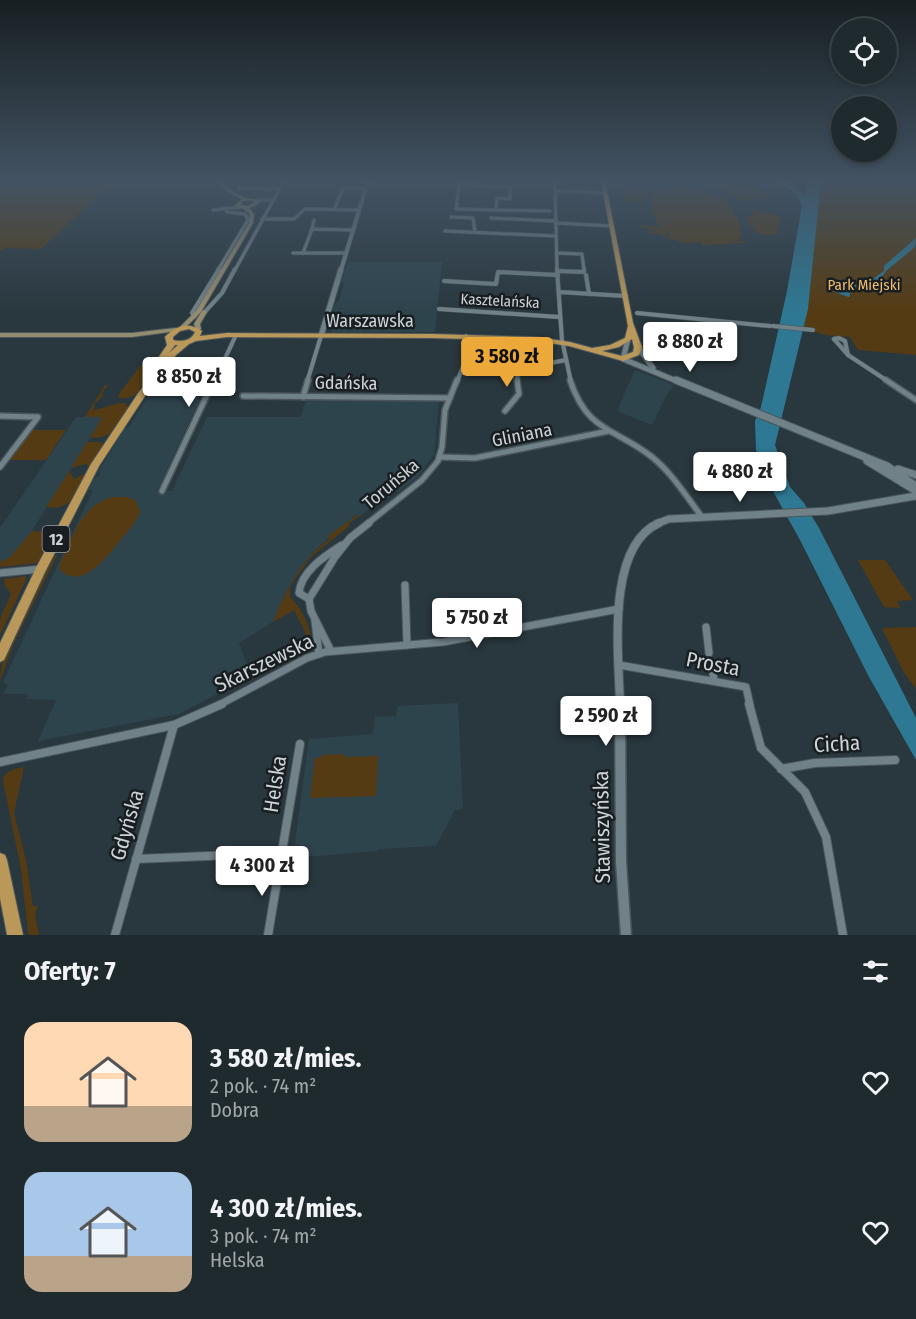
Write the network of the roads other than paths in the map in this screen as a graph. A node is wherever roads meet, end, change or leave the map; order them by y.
1 (245, 225) edge
2 (250, 225) edge
3 (254, 225) edge
4 (259, 225) edge
5 (313, 225) edge
6 (355, 225) edge
7 (474, 225) edge
8 (556, 225) edge
9 (593, 225) edge
10 (612, 226) joint
11 (312, 230) junction
12 (353, 230) junction
13 (446, 231) dead end
14 (475, 232) junction
15 (556, 236) junction
16 (292, 253) dead end
17 (303, 253) junction
18 (346, 253) junction
19 (557, 253) junction
20 (558, 273) junction
21 (586, 275) dead end
22 (444, 281) dead end
23 (559, 292) junction
24 (589, 294) junction
25 (626, 296) junction
26 (439, 309) dead end
27 (637, 313) dead end
28 (198, 316) junction
29 (559, 316) junction
30 (630, 323) junction
31 (179, 329) junction
32 (198, 330) junction
33 (813, 330) dead end
34 (0, 335) edge
35 (132, 335) junction
36 (227, 335) junction
37 (236, 335) junction
38 (321, 336) junction
39 (466, 336) junction
40 (196, 339) junction
41 (628, 339) junction
42 (170, 340) junction
43 (562, 342) junction
44 (186, 343) junction
45 (638, 347) junction
46 (591, 350) junction
47 (848, 355) dead end
48 (622, 359) junction
49 (566, 360) junction
50 (516, 367) junction
51 (463, 368) junction
52 (660, 374) junction
53 (142, 394) junction
54 (243, 396) dead end
55 (303, 397) junction
56 (450, 398) junction
57 (916, 400) edge
58 (505, 411) dead end
59 (0, 416) edge
60 (609, 431) junction
61 (852, 452) junction
62 (439, 457) junction
63 (887, 466) junction
64 (0, 467) edge
65 (916, 475) edge
66 (916, 488) edge
67 (162, 491) dead end
68 (916, 496) edge
69 (702, 518) junction
70 (346, 543) junction
71 (314, 566) junction
72 (41, 569) junction
73 (327, 570) junction
74 (0, 573) edge
75 (405, 585) dead end
76 (309, 599) junction
77 (619, 609) junction
78 (315, 620) junction
79 (705, 627) dead end
80 (407, 645) junction
81 (331, 651) junction
82 (710, 653) dead end
83 (319, 654) junction
84 (0, 656) edge
85 (619, 665) junction
86 (712, 667) dead end
87 (714, 681) junction
88 (174, 725) junction
89 (300, 744) dead end
90 (895, 760) dead end
91 (0, 762) edge
92 (781, 769) junction
93 (283, 853) junction
94 (136, 859) junction
95 (0, 860) edge
96 (15, 935) edge
97 (115, 935) edge
98 (268, 935) edge
99 (626, 935) edge
100 (843, 935) edge

1 - 28 street
2 - 28 main road
3 - 28 main road
4 - 28 street
5 - 11 street
6 - 12 street
7 - 14 street
8 - 15 street
9 - 10 street
10 - 25 main road
11 - 12 street
11 - 17 street
12 - 18 street
13 - 14 street
14 - 15 street
15 - 19 street
16 - 17 street
17 - 18 street
18 - 38 street
19 - 20 street
19 - 20 street
20 - 22 street
20 - 23 street
21 - 24 street
23 - 24 street
23 - 29 street
24 - 25 street
25 - 30 main road
26 - 29 street, Kasztelańska
27 - 33 street
28 - 31 main road
28 - 32 main road
29 - 43 street
30 - 41 main road
30 - 45 main road
31 - 32 main road, Warszawska
31 - 35 main road
31 - 42 main road, 12
32 - 36 main road, Warszawska
32 - 40 main road
34 - 35 main road
35 - 42 main road
36 - 37 main road, Warszawska
36 - 40 main road, Warszawska
37 - 38 main road, Warszawska
37 - 67 street
38 - 39 main road, Warszawska
38 - 55 street
39 - 43 main road, Warszawska
39 - 51 street, Toruńska
40 - 44 main road, 12
41 - 46 main road
41 - 48 street
42 - 44 main road, 12
42 - 53 main road, 12
43 - 46 main road, Warszawska
43 - 49 street
44 - 53 main road, 12
45 - 48 main road
45 - 52 street
46 - 48 main road, Warszawska
47 - 57 street
48 - 52 street, Warszawska
49 - 50 street
49 - 60 street
50 - 51 street
50 - 58 street
51 - 56 street, Toruńska
52 - 61 street, Warszawska
53 - 72 main road, 12
54 - 55 street, Gdańska
55 - 56 street, Gdańska
56 - 62 street, Toruńska
59 - 64 street
60 - 62 street, Gliniana
60 - 69 street
61 - 63 street, Warszawska
61 - 66 street, Warszawska
62 - 70 street, Toruńska
63 - 65 street
63 - 66 street, Warszawska
68 - 69 street, Stawiszyńska
69 - 77 street, Stawiszyńska
70 - 71 street, Toruńska
70 - 73 street, Toruńska
71 - 73 street
71 - 76 street
72 - 74 street
72 - 84 main road, 12
73 - 76 street, Toruńska
75 - 80 street
76 - 78 street
77 - 80 street, Skarszewska
77 - 85 street, Stawiszyńska
78 - 81 street
78 - 83 street
79 - 82 street
80 - 81 street, Skarszewska
81 - 83 street, Skarszewska
83 - 88 street, Skarszewska
85 - 87 street, Prosta
85 - 99 street, Stawiszyńska
86 - 87 street
87 - 92 street, Prosta
88 - 91 street, Skarszewska
88 - 94 street, Gdyńska
89 - 93 street, Helska
90 - 92 street, Cicha
92 - 100 street
93 - 94 street
93 - 98 street, Helska
94 - 97 street, Gdyńska
95 - 96 main road

